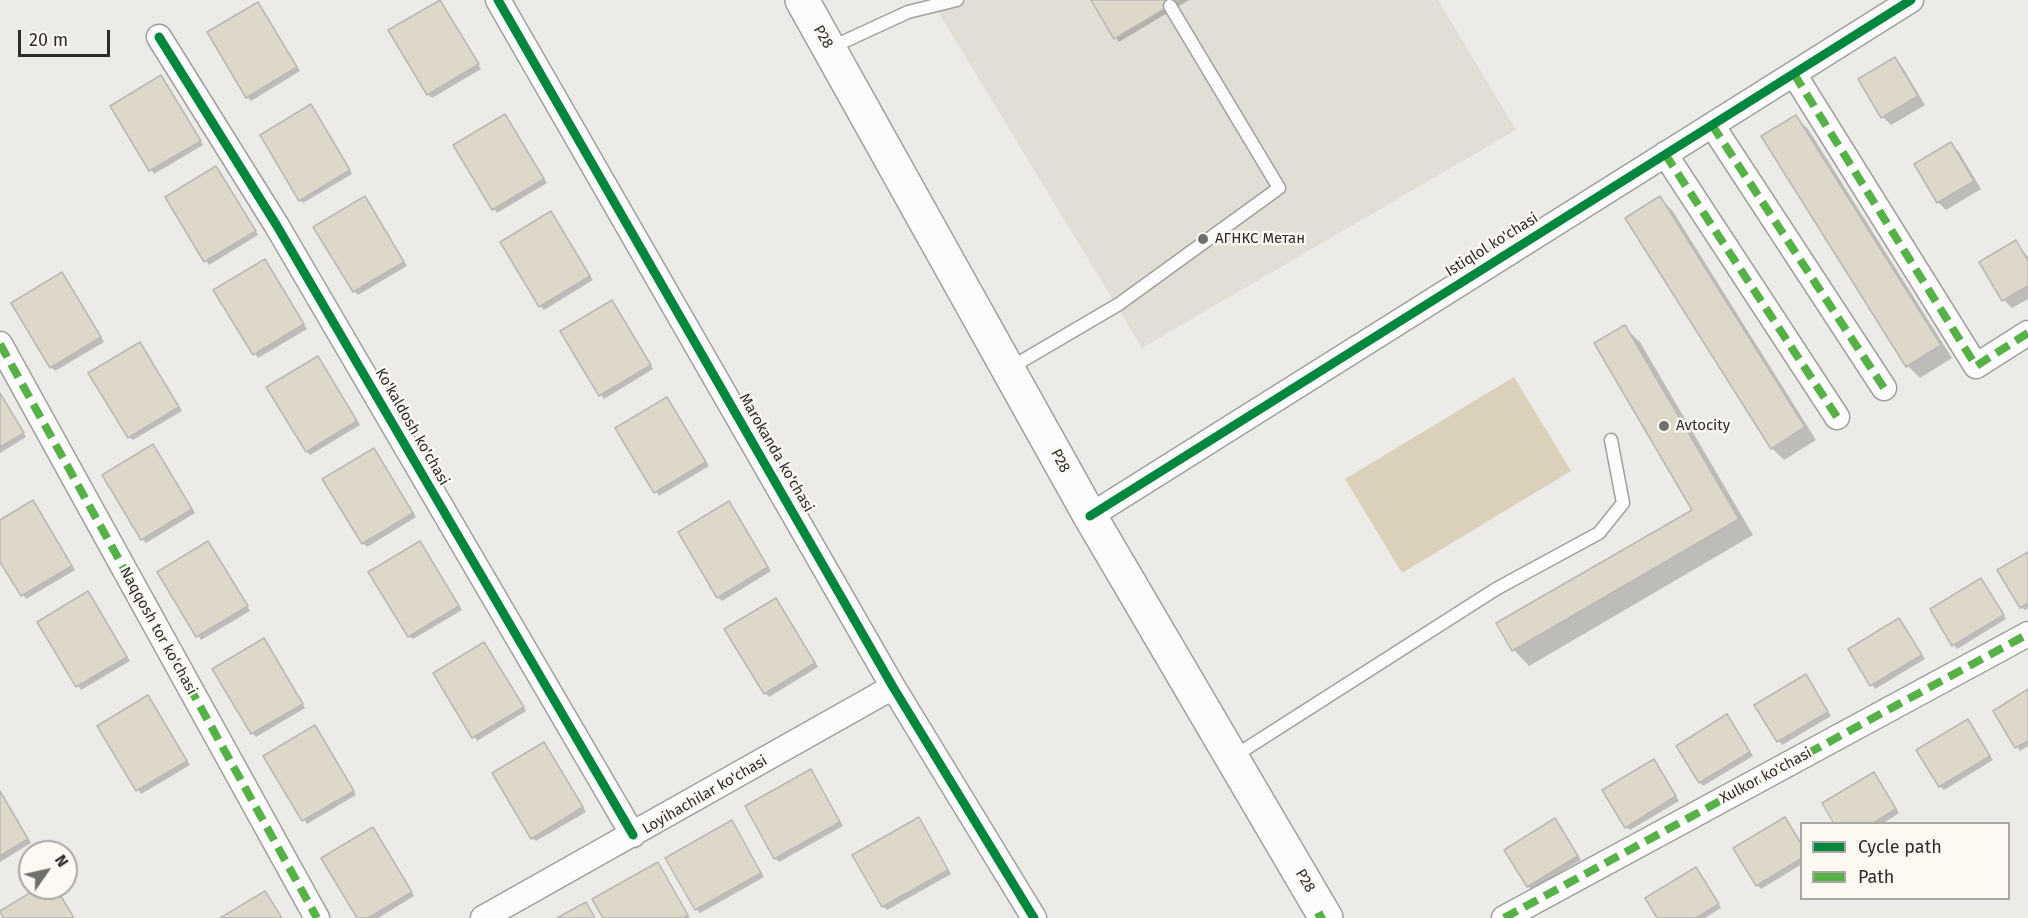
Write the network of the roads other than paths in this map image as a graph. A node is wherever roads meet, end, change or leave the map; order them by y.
1 (498, 0) edge
2 (802, 0) edge
3 (957, 0) edge
4 (1911, 0) edge
5 (1170, 6) dead end
6 (159, 37) dead end
7 (830, 48) junction
8 (1794, 74) junction
9 (1712, 125) junction
10 (1665, 154) junction
11 (2028, 333) edge
12 (0, 344) edge
13 (1010, 369) junction
14 (1884, 388) dead end
15 (1837, 417) dead end
16 (1611, 440) dead end
17 (1090, 516) junction
18 (2028, 634) edge
19 (893, 687) junction
20 (1232, 758) junction
21 (633, 835) junction
22 (1322, 917) edge
23 (317, 918) edge
24 (483, 918) edge
25 (1034, 918) edge
26 (1504, 918) edge

1 - 19 street, Marokanda ko'chasi
2 - 7 main road, Р28
3 - 7 lane
4 - 8 street, Istiqlol ko'chasi
5 - 13 lane
6 - 21 street, Ko'kaldosh ko'chasi
7 - 13 main road, Р28
8 - 9 street, Istiqlol ko'chasi
8 - 11 street
9 - 10 street, Istiqlol ko'chasi
9 - 14 street
10 - 15 street
10 - 17 street, Istiqlol ko'chasi
12 - 23 street, Naqqosh tor ko'chasi
13 - 17 main road, Р28
16 - 20 lane
17 - 20 main road, Р28
18 - 26 street, Xulkor ko'chasi
19 - 21 street, Loyihachilar ko'chasi
19 - 25 street, Marokanda ko'chasi
20 - 22 main road, Р28
21 - 24 street, Loyihachilar ko'chasi

